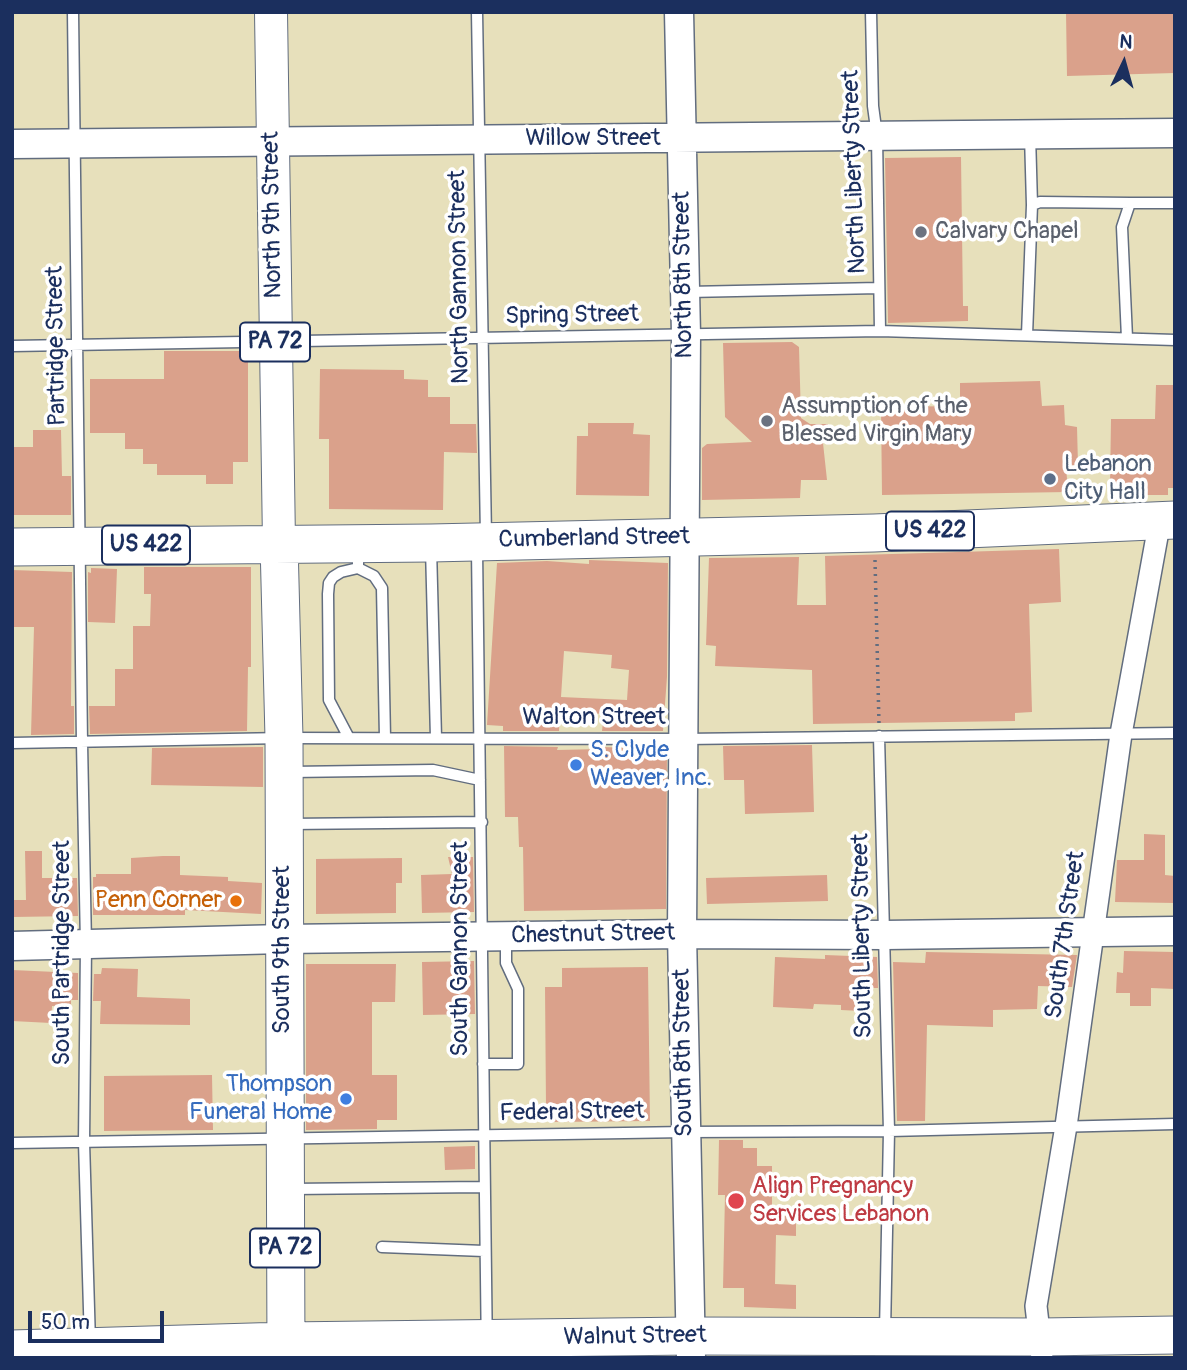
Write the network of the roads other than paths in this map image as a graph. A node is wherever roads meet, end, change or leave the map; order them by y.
1 (73, 12) edge
2 (271, 12) edge
3 (477, 12) edge
4 (679, 12) edge
5 (871, 12) edge
6 (1175, 134) edge
7 (1030, 135) junction
8 (877, 136) junction
9 (681, 138) junction
10 (479, 140) junction
11 (272, 142) junction
12 (12, 144) edge
13 (75, 144) junction
14 (1130, 203) junction
15 (1175, 203) edge
16 (1032, 205) junction
17 (879, 288) junction
18 (685, 292) junction
19 (880, 331) junction
20 (686, 335) junction
21 (1027, 335) junction
22 (1127, 338) junction
23 (482, 339) junction
24 (274, 340) junction
25 (1175, 340) edge
26 (78, 345) junction
27 (12, 346) edge
28 (1167, 520) edge
29 (684, 537) junction
30 (482, 540) junction
31 (431, 542) junction
32 (279, 543) junction
33 (12, 547) edge
34 (81, 547) junction
35 (358, 555) junction
36 (1175, 733) edge
37 (1121, 734) junction
38 (879, 736) junction
39 (349, 738) junction
40 (384, 738) junction
41 (436, 738) junction
42 (480, 738) junction
43 (684, 739) junction
44 (12, 743) edge
45 (82, 743) junction
46 (283, 755) junction
47 (480, 780) junction
48 (482, 822) junction
49 (283, 824) junction
50 (1175, 931) edge
51 (1093, 933) junction
52 (682, 934) junction
53 (885, 935) junction
54 (494, 937) junction
55 (283, 939) junction
56 (86, 945) junction
57 (12, 946) edge
58 (483, 1064) junction
59 (1175, 1124) edge
60 (1066, 1126) junction
61 (889, 1131) junction
62 (686, 1132) junction
63 (483, 1136) junction
64 (285, 1138) junction
65 (84, 1142) junction
66 (12, 1143) edge
67 (483, 1187) junction
68 (285, 1189) junction
69 (382, 1247) dead end
70 (484, 1251) junction
71 (1175, 1335) edge
72 (885, 1337) junction
73 (690, 1347) edge
74 (486, 1348) edge
75 (1042, 1348) edge
76 (12, 1349) edge
77 (286, 1349) edge
78 (90, 1352) edge

1 - 13 lane, Partridge Street
2 - 11 main road, North 9th Street / PA 72
3 - 10 lane, North Gannon Street
4 - 9 street, North 8th Street
5 - 8 lane, North Liberty Street
6 - 7 street, Willow Street
7 - 8 street, Willow Street
7 - 16 lane
8 - 9 street, Willow Street
8 - 17 lane, North Liberty Street
9 - 10 street, Willow Street
9 - 18 street, North 8th Street
10 - 11 street, Willow Street
10 - 23 lane, North Gannon Street
11 - 13 street, Willow Street
11 - 24 main road, North 9th Street / PA 72
12 - 13 street, Willow Street
13 - 26 lane, Partridge Street
14 - 15 lane
14 - 16 lane
14 - 22 lane
16 - 21 lane
17 - 18 lane
17 - 19 lane, North Liberty Street
18 - 20 street, North 8th Street
19 - 20 lane, Spring Street
19 - 21 lane, Spring Street
20 - 23 lane, Spring Street
20 - 29 street, North 8th Street
21 - 22 lane, Spring Street
22 - 25 lane, Spring Street
23 - 24 lane, Spring Street
23 - 30 lane, North Gannon Street
24 - 26 lane, Spring Street
24 - 32 main road, North 9th Street / PA 72
26 - 27 lane, Spring Street
26 - 34 lane, Partridge Street
28 - 29 highway, Cumberland Street / US 422
28 - 37 street, South 7th Street
29 - 30 highway, Cumberland Street / US 422
29 - 43 street, South 8th Street
30 - 31 highway, Cumberland Street / US 422
30 - 42 lane, South Gannon Street
31 - 35 highway, Cumberland Street / US 422
31 - 41 lane
32 - 34 highway, Cumberland Street / US 422
32 - 35 highway, Cumberland Street / US 422
32 - 46 highway, South 9th Street / PA 72
33 - 34 highway, Cumberland Street / US 422
34 - 45 lane, South Partridge Street
35 - 39 lane
35 - 40 lane
36 - 37 lane, Walton Street
37 - 38 lane, Walton Street
37 - 51 street, South 7th Street
38 - 43 lane, Walton Street
38 - 53 lane, South Liberty Street
39 - 40 lane, Walton Street
39 - 46 lane, Walton Street
40 - 41 lane, Walton Street
41 - 42 lane, Walton Street
42 - 43 lane, Walton Street
42 - 47 lane, South Gannon Street
43 - 52 street, South 8th Street
44 - 45 lane, Walton Street
45 - 46 lane, Walton Street
45 - 56 lane, South Partridge Street
46 - 47 lane
46 - 49 highway, South 9th Street / PA 72
47 - 48 lane, South Gannon Street
48 - 49 lane
48 - 54 lane, South Gannon Street
49 - 55 highway, South 9th Street / PA 72
50 - 51 street, Chestnut Street
51 - 53 street, Chestnut Street
51 - 60 street, South 7th Street
52 - 53 street, Chestnut Street
52 - 54 street, Chestnut Street
52 - 62 street, South 8th Street
53 - 61 lane, South Liberty Street
54 - 55 street, Chestnut Street
54 - 58 lane, South Gannon Street
54 - 58 lane
55 - 56 street, Chestnut Street
55 - 64 highway, South 9th Street / PA 72
56 - 57 street, Chestnut Street
56 - 65 lane, South Partridge Street
58 - 63 lane, South Gannon Street
59 - 60 lane, Federal Street
60 - 61 lane, Federal Street
60 - 75 street, South 7th Street
61 - 62 lane, Federal Street
61 - 72 lane, South Liberty Street
62 - 63 lane, Federal Street
62 - 73 street, South 8th Street
63 - 64 lane, Federal Street
63 - 67 lane, South Gannon Street
64 - 65 lane, Federal Street
64 - 68 highway, South 9th Street / PA 72
65 - 66 lane, Federal Street
65 - 78 lane, South Partridge Street
67 - 68 lane
67 - 70 lane, South Gannon Street
68 - 77 highway, South 9th Street / PA 72
69 - 70 lane
70 - 74 lane, South Gannon Street
71 - 75 highway, Walnut Street
72 - 73 highway, Walnut Street
72 - 75 highway, Walnut Street
73 - 74 highway, Walnut Street
74 - 77 highway, Walnut Street
76 - 78 highway, Walnut Street
77 - 78 highway, Walnut Street

